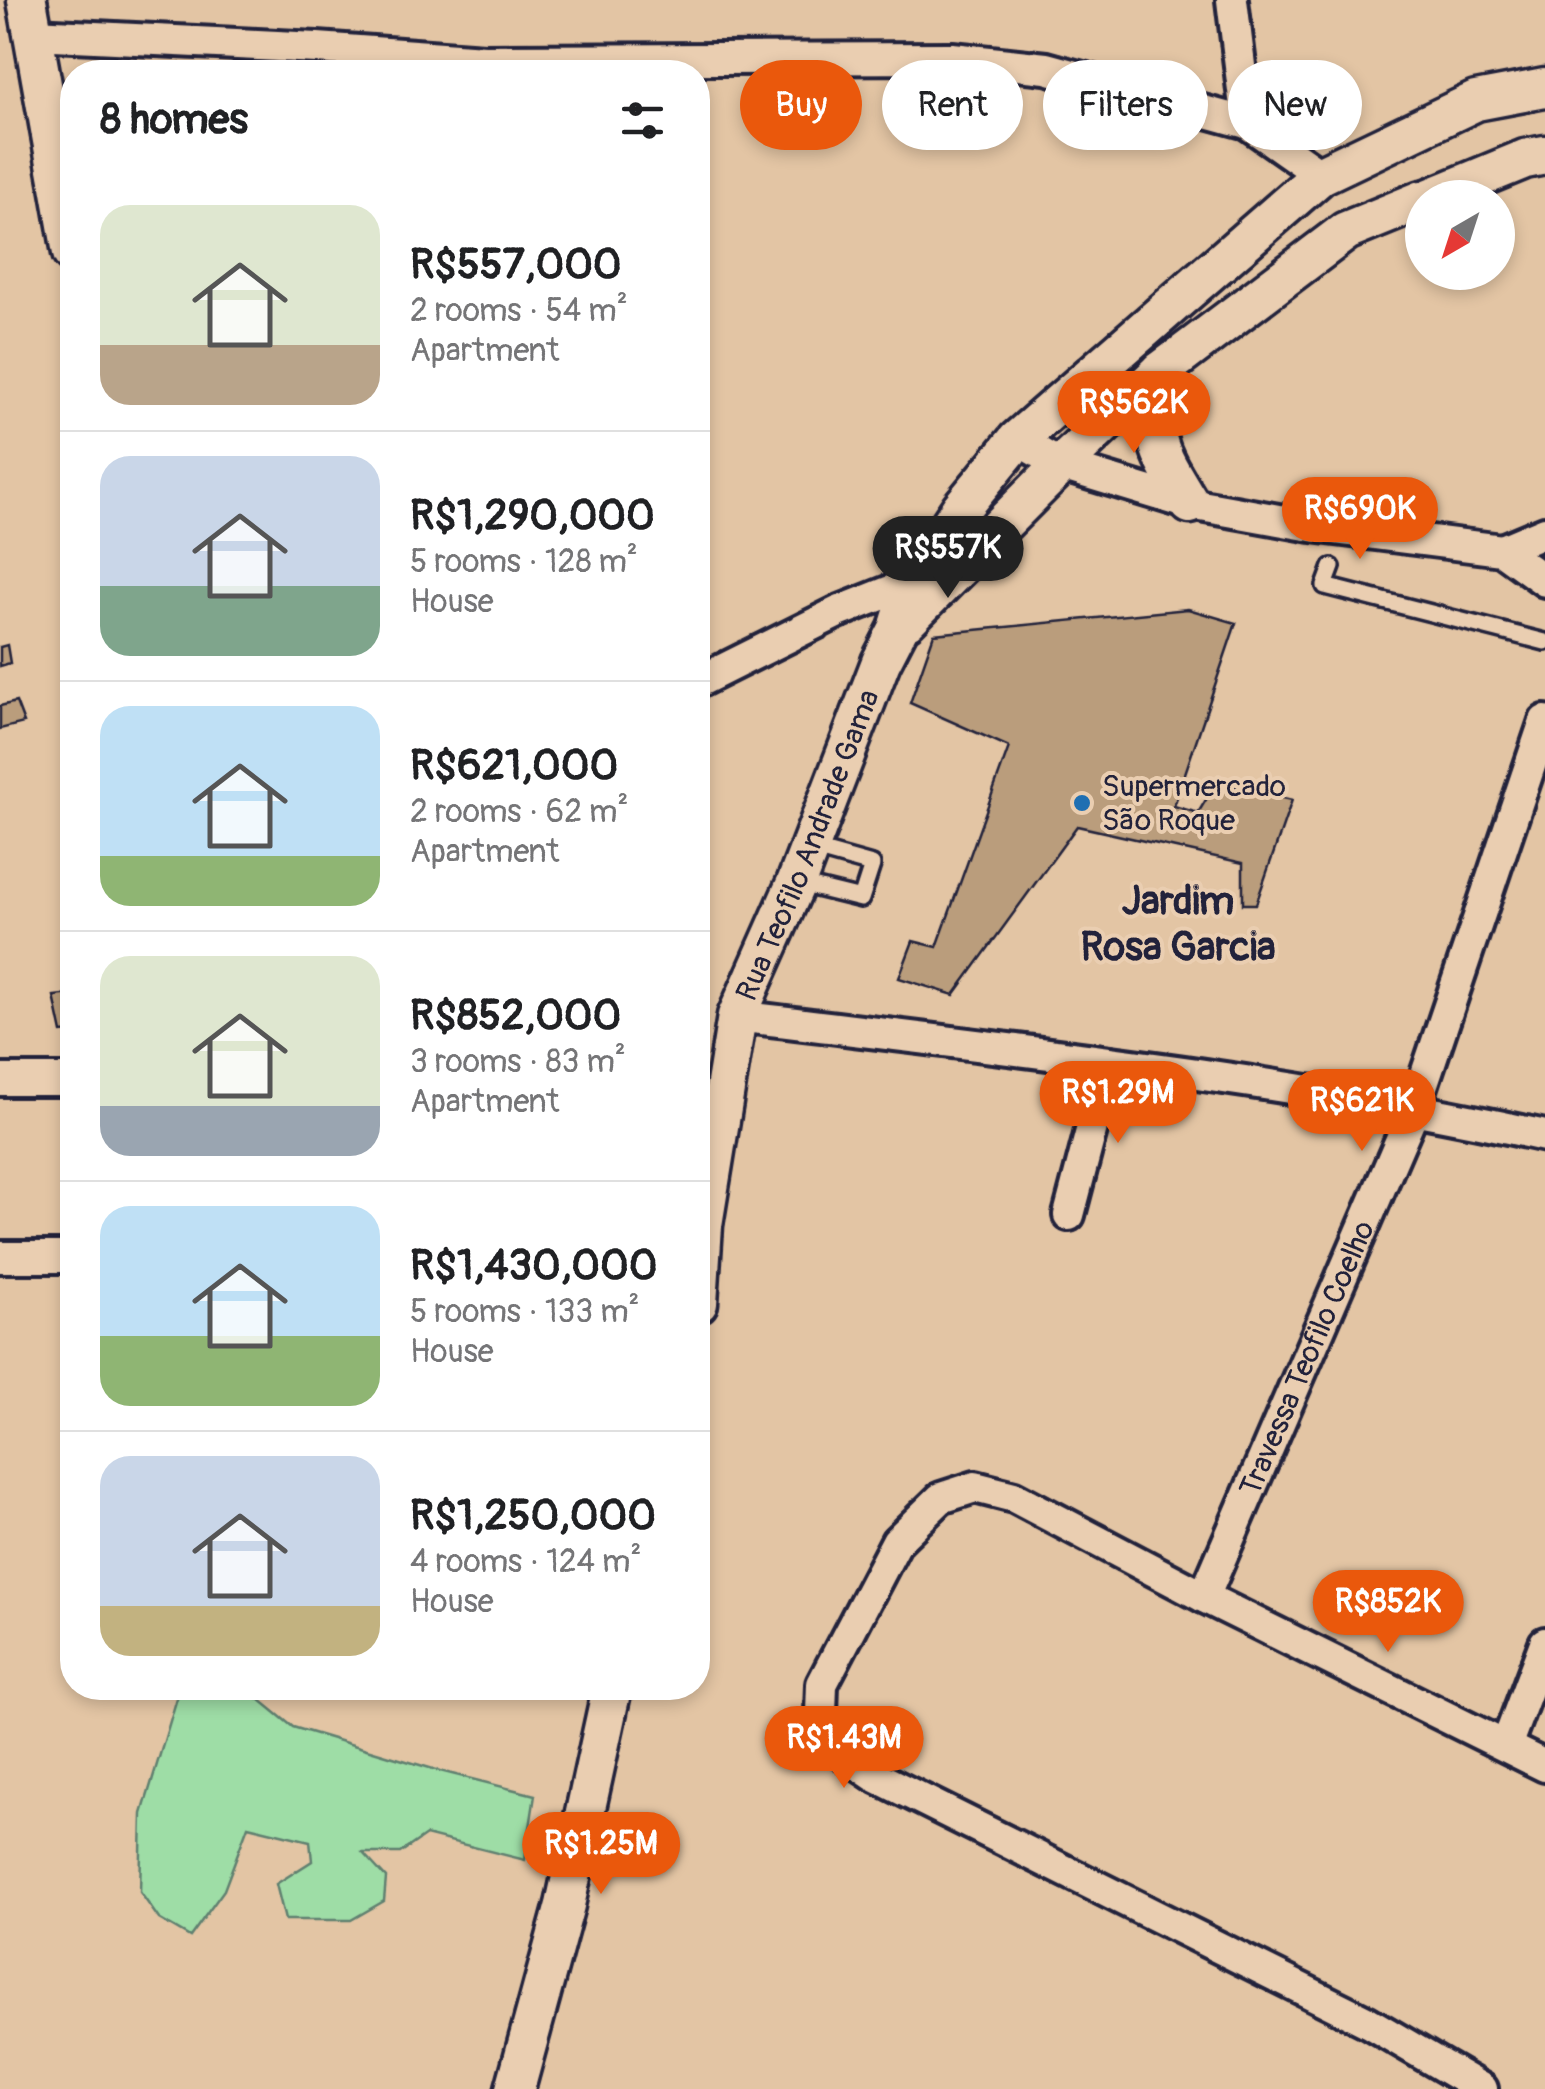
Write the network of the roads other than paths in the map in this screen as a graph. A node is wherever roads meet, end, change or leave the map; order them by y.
1 (1232, 0) edge
2 (30, 17) edge
3 (1239, 60) edge
4 (1545, 88) edge
5 (1228, 119) edge
6 (1285, 150) edge
7 (1545, 155) edge
8 (1321, 174) junction
9 (1474, 180) edge
10 (60, 186) edge
11 (1405, 207) edge
12 (1161, 370) junction
13 (1016, 440) junction
14 (1060, 464) junction
15 (1190, 504) junction
16 (1545, 532) edge
17 (1502, 550) junction
18 (964, 564) junction
19 (1332, 567) dead end
20 (913, 581) junction
21 (1545, 581) edge
22 (898, 629) junction
23 (1545, 642) edge
24 (710, 676) edge
25 (1545, 721) edge
26 (809, 847) junction
27 (796, 883) junction
28 (738, 1016) junction
29 (1109, 1062) junction
30 (0, 1080) edge
31 (60, 1080) edge
32 (1415, 1107) junction
33 (1545, 1136) edge
34 (710, 1183) edge
35 (1069, 1215) dead end
36 (0, 1257) edge
37 (60, 1257) edge
38 (1204, 1597) junction
39 (1545, 1642) edge
40 (609, 1700) edge
41 (1506, 1746) junction
42 (1545, 1766) edge
43 (515, 2089) edge
44 (1482, 2089) edge

1 - 3 street
2 - 5 street
2 - 10 street
4 - 8 street, Rua Teofilo Andrade Gama
6 - 8 street
7 - 9 street
8 - 13 street, Rua Teofilo Andrade Gama
11 - 12 street, Rua Teofilo Andrade Gama
12 - 14 street, Rua Teofilo Andrade Gama
12 - 15 street
13 - 14 street
13 - 20 street, Rua Teofilo Andrade Gama
14 - 15 street
14 - 18 street, Rua Teofilo Andrade Gama
15 - 17 street
16 - 17 street
17 - 21 street
18 - 20 street
18 - 22 street, Rua Teofilo Andrade Gama
19 - 23 lane
20 - 22 street, Rua Teofilo Andrade Gama
20 - 24 street
22 - 26 street, Rua Teofilo Andrade Gama
25 - 32 street, Travessa Teofilo Coelho
26 - 27 street, Rua Teofilo Andrade Gama
26 - 27 lane
27 - 28 street, Rua Teofilo Andrade Gama
28 - 29 street
28 - 34 street, Rua Teofilo Andrade Gama
29 - 32 street
29 - 35 street
30 - 31 street
32 - 33 street
32 - 38 street, Travessa Teofilo Coelho
36 - 37 street
38 - 41 street
38 - 44 street
39 - 41 street
40 - 43 street
41 - 42 street

